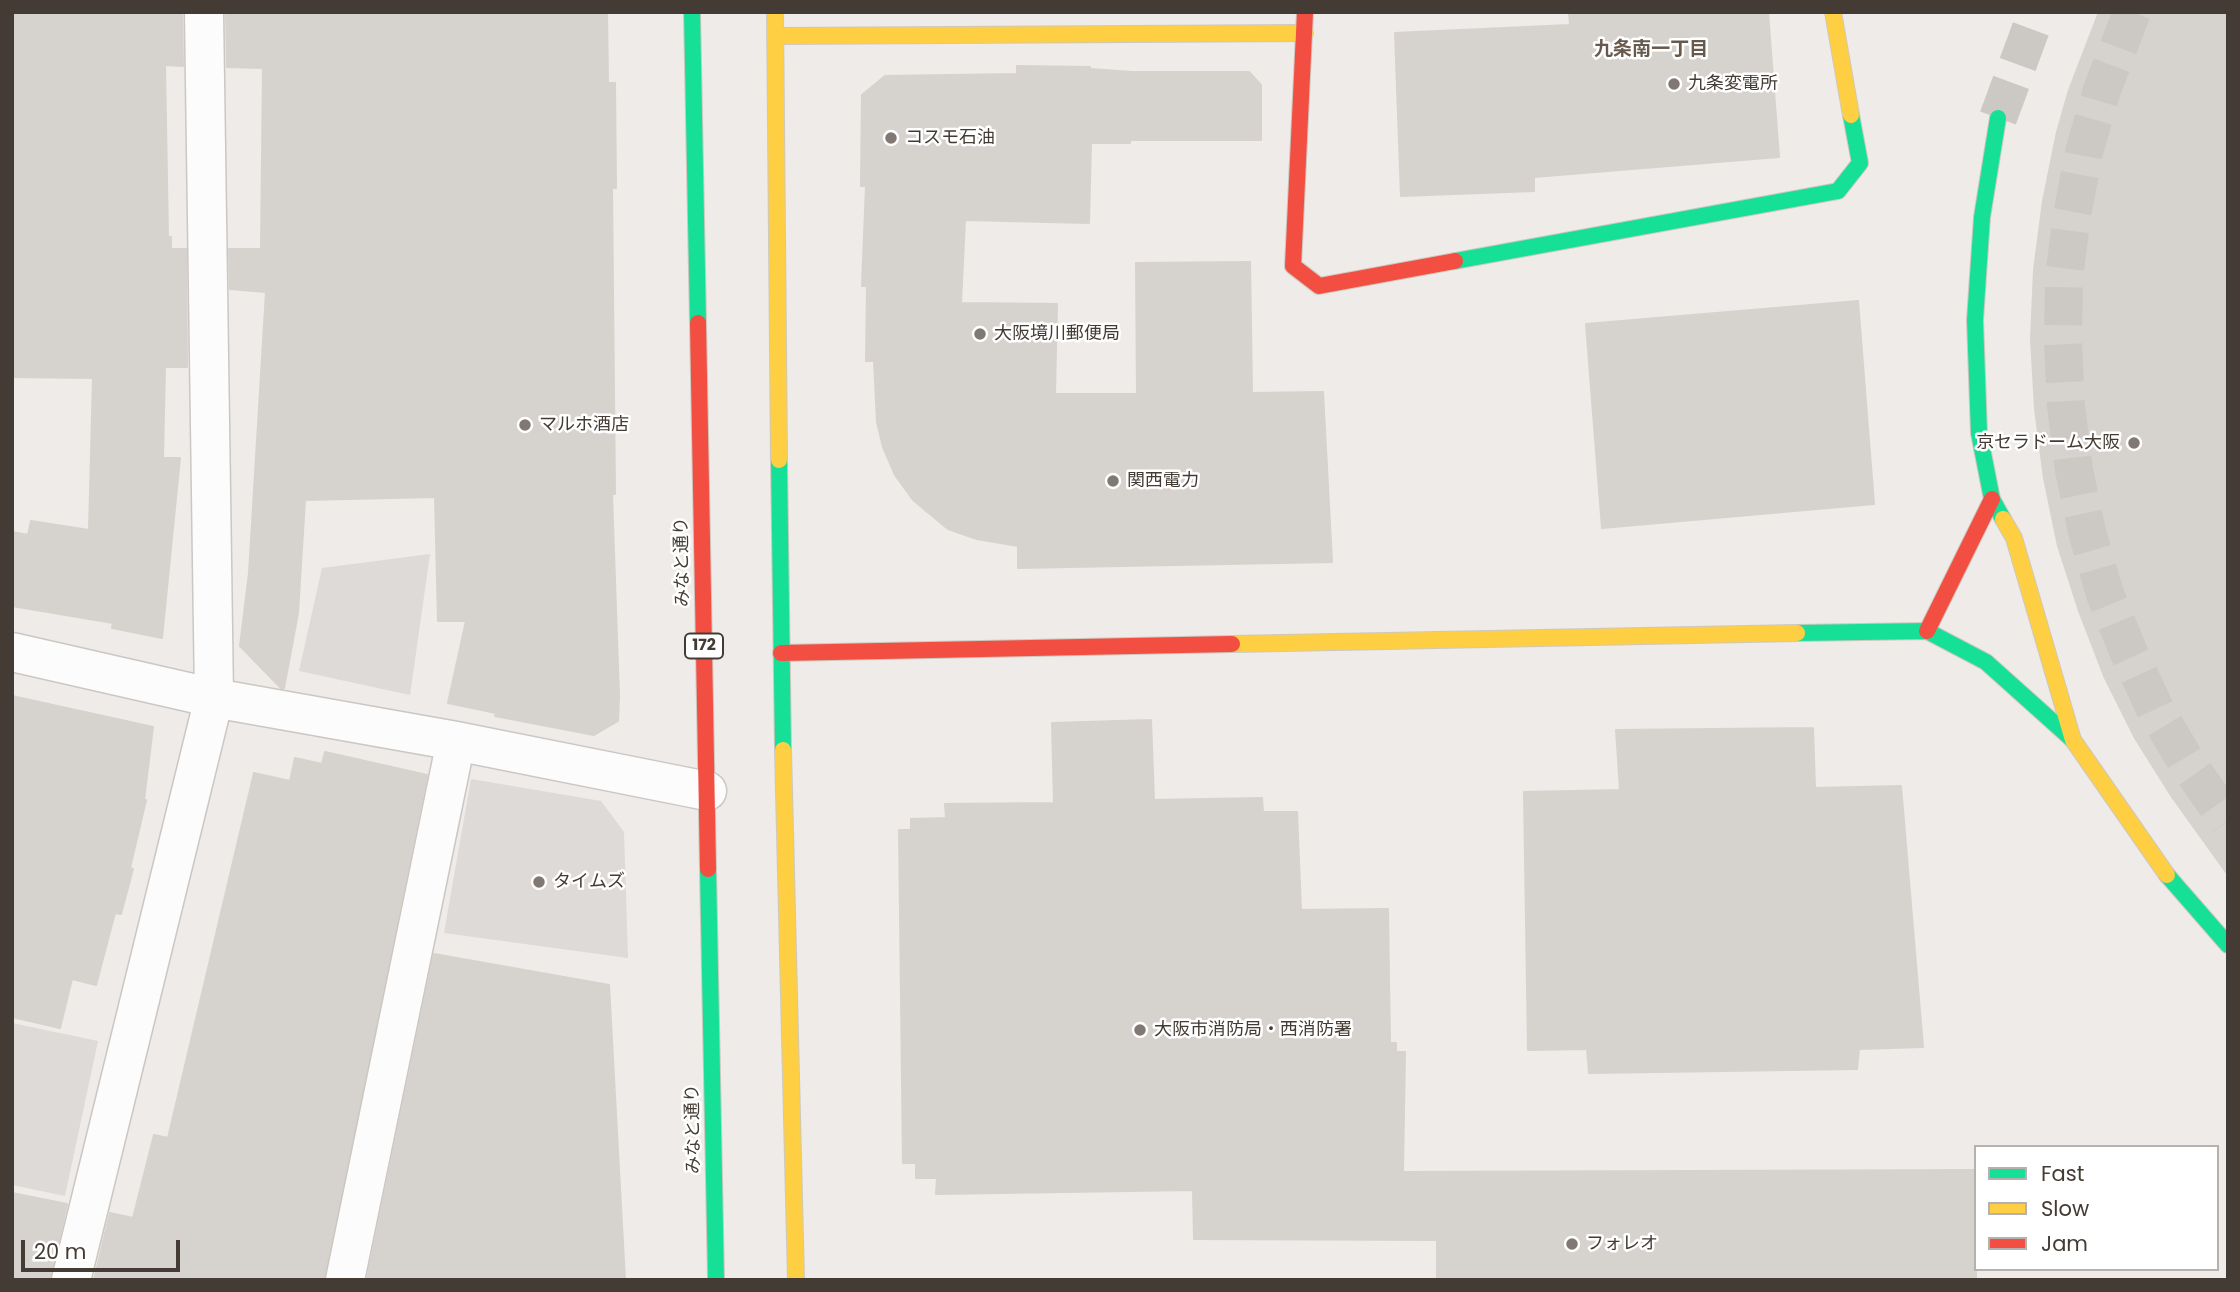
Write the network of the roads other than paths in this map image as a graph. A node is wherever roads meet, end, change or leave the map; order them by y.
1 (204, 12) edge
2 (692, 12) edge
3 (775, 12) edge
4 (1305, 12) edge
5 (1833, 12) edge
6 (1304, 33) junction
7 (776, 36) junction
8 (1998, 118) tunnel mouth
9 (1992, 499) junction
10 (1927, 631) junction
11 (12, 652) edge
12 (781, 653) junction
13 (214, 698) junction
14 (2073, 740) junction
15 (456, 741) junction
16 (707, 791) junction
17 (2228, 945) edge
18 (71, 1280) edge
19 (345, 1280) edge
20 (716, 1280) edge
21 (796, 1280) edge

1 - 13 street
2 - 16 main road, みなと通り / 172
3 - 7 main road
4 - 6 main road
5 - 6 main road
6 - 7 main road
7 - 12 main road
8 - 9 main road
9 - 10 main road
9 - 14 main road
10 - 12 main road
10 - 14 main road
11 - 13 street
12 - 21 main road
13 - 15 street
13 - 18 street
14 - 17 main road
15 - 16 street
15 - 19 street
16 - 20 main road, みなと通り / 172

